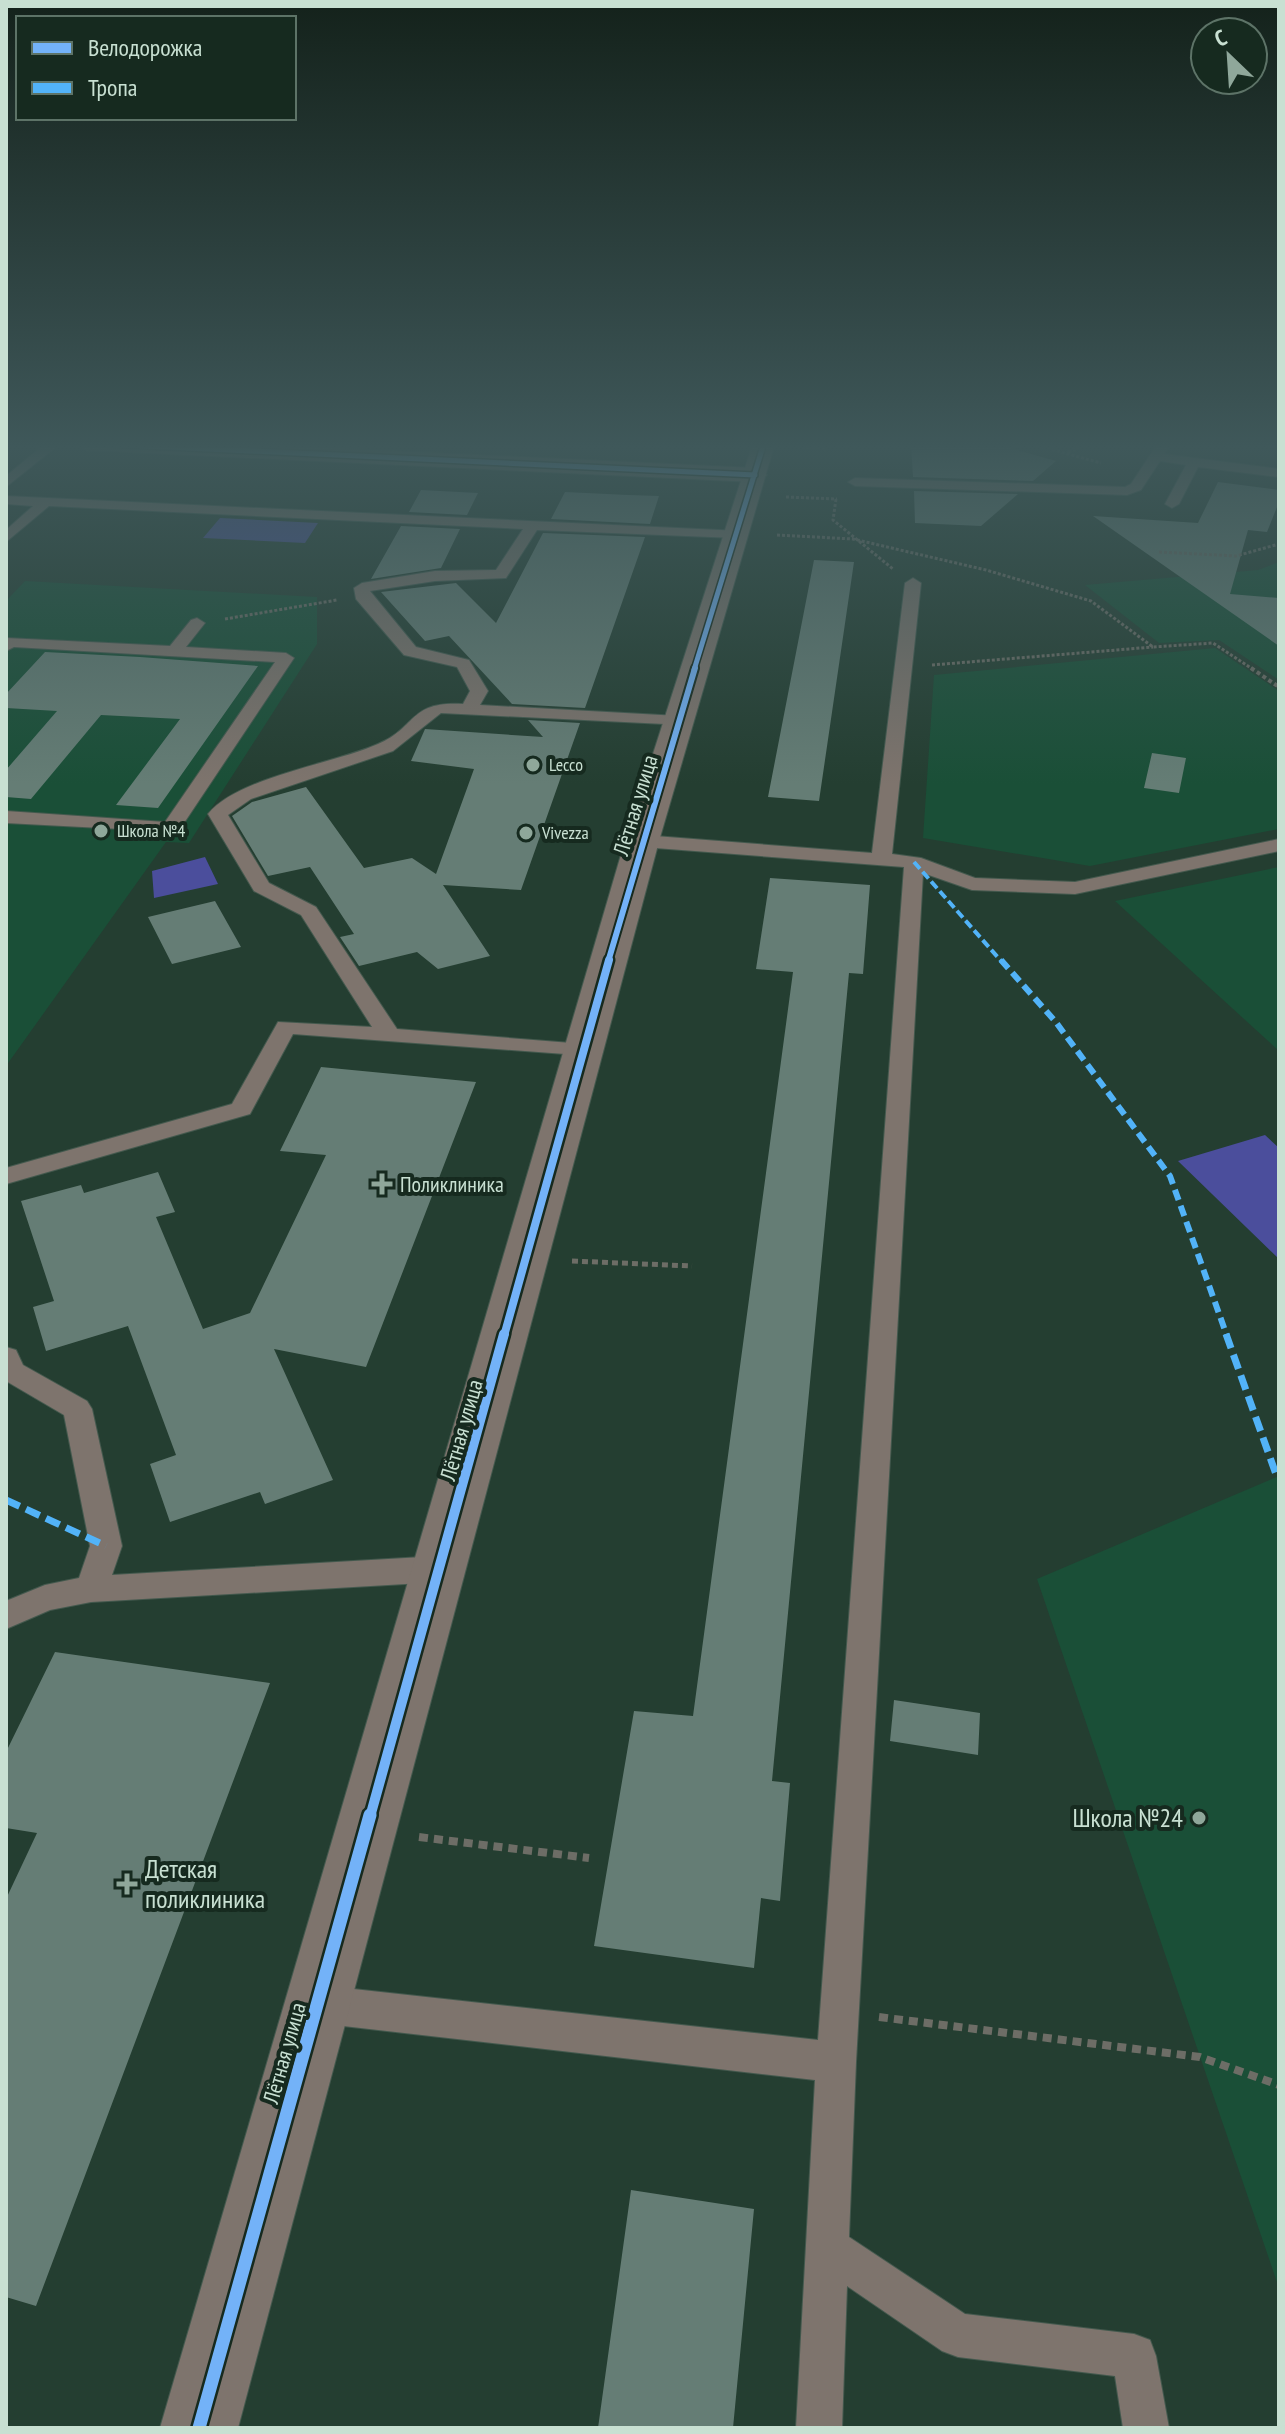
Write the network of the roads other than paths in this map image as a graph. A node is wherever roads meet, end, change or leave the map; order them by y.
1 (513, 557) edge
2 (748, 557) edge
3 (913, 583) road end
4 (197, 623) road end
5 (6, 646) edge
6 (174, 652) junction
7 (468, 711) junction
8 (679, 721) junction
9 (6, 817) edge
10 (642, 841) junction
11 (1279, 845) edge
12 (898, 861) junction
13 (387, 1032) junction
14 (584, 1051) junction
15 (6, 1176) edge
16 (6, 1357) edge
17 (440, 1569) junction
18 (91, 1589) junction
19 (6, 1616) edge
20 (317, 2004) junction
21 (836, 2062) junction
22 (827, 2247) junction
23 (199, 2428) edge
24 (819, 2428) edge
25 (1146, 2428) edge

1 - 7 lane
2 - 8 street, Лётная улица
3 - 12 lane
4 - 6 lane
5 - 6 lane
6 - 9 lane
7 - 8 lane
7 - 13 lane
8 - 10 street, Лётная улица
10 - 12 lane
10 - 14 street, Лётная улица
11 - 12 lane
12 - 21 lane
13 - 14 lane
13 - 15 lane
14 - 17 street, Лётная улица
16 - 18 lane
17 - 18 lane
17 - 20 street, Лётная улица
18 - 19 lane
20 - 21 lane
20 - 23 street, Лётная улица
21 - 22 lane
22 - 24 lane
22 - 25 lane

